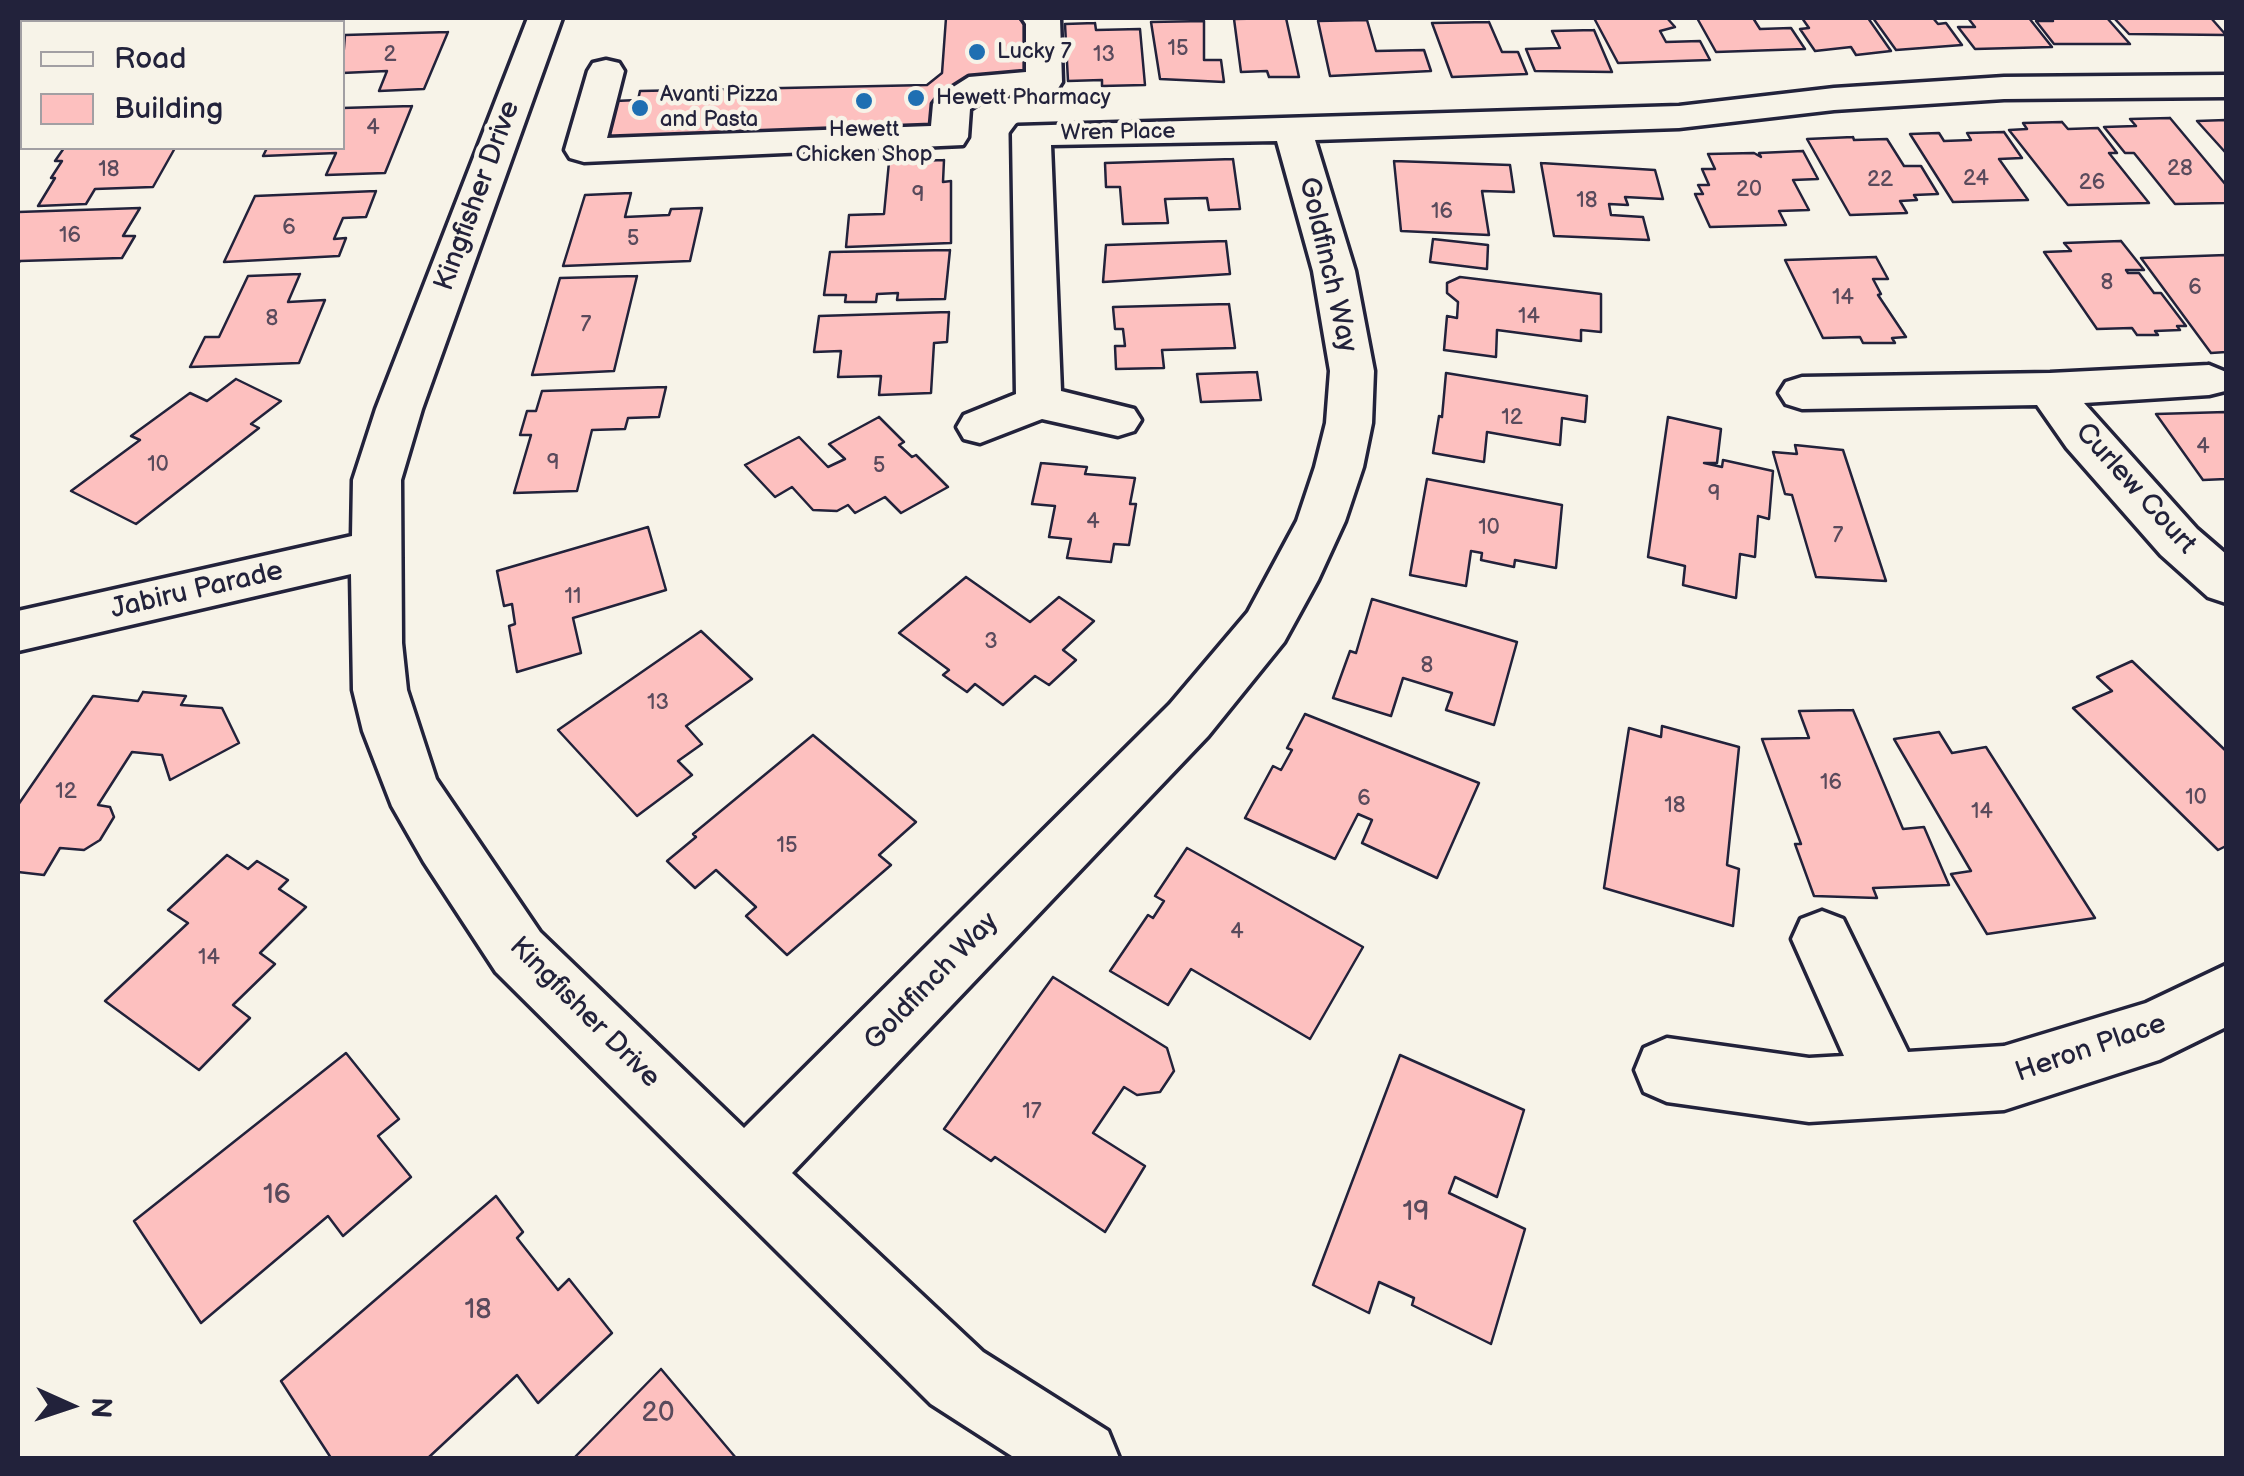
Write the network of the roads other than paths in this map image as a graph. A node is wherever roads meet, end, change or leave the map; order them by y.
1 (545, 18) edge
2 (1039, 18) edge
3 (606, 71) dead end
4 (2226, 86) edge
5 (1293, 129) junction
6 (2209, 380) dead end
7 (2050, 390) junction
8 (1802, 393) dead end
9 (1039, 402) junction
10 (1118, 420) dead end
11 (980, 428) dead end
12 (376, 550) junction
13 (2226, 583) edge
14 (18, 631) edge
15 (1822, 939) dead end
16 (2226, 994) edge
17 (1667, 1070) dead end
18 (1890, 1085) junction
19 (747, 1172) junction
20 (1082, 1458) edge

1 - 12 street, Kingfisher Drive
2 - 3 street
4 - 5 street
5 - 9 street, Wren Place
5 - 19 street, Goldfinch Way
6 - 7 street, Curlew Court
7 - 8 street, Curlew Court
7 - 13 street, Curlew Court
9 - 10 street
9 - 11 street
12 - 14 street, Jabiru Parade
12 - 19 street, Kingfisher Drive
15 - 18 street
16 - 18 street, Heron Place
17 - 18 street, Heron Place
19 - 20 street, Kingfisher Drive

